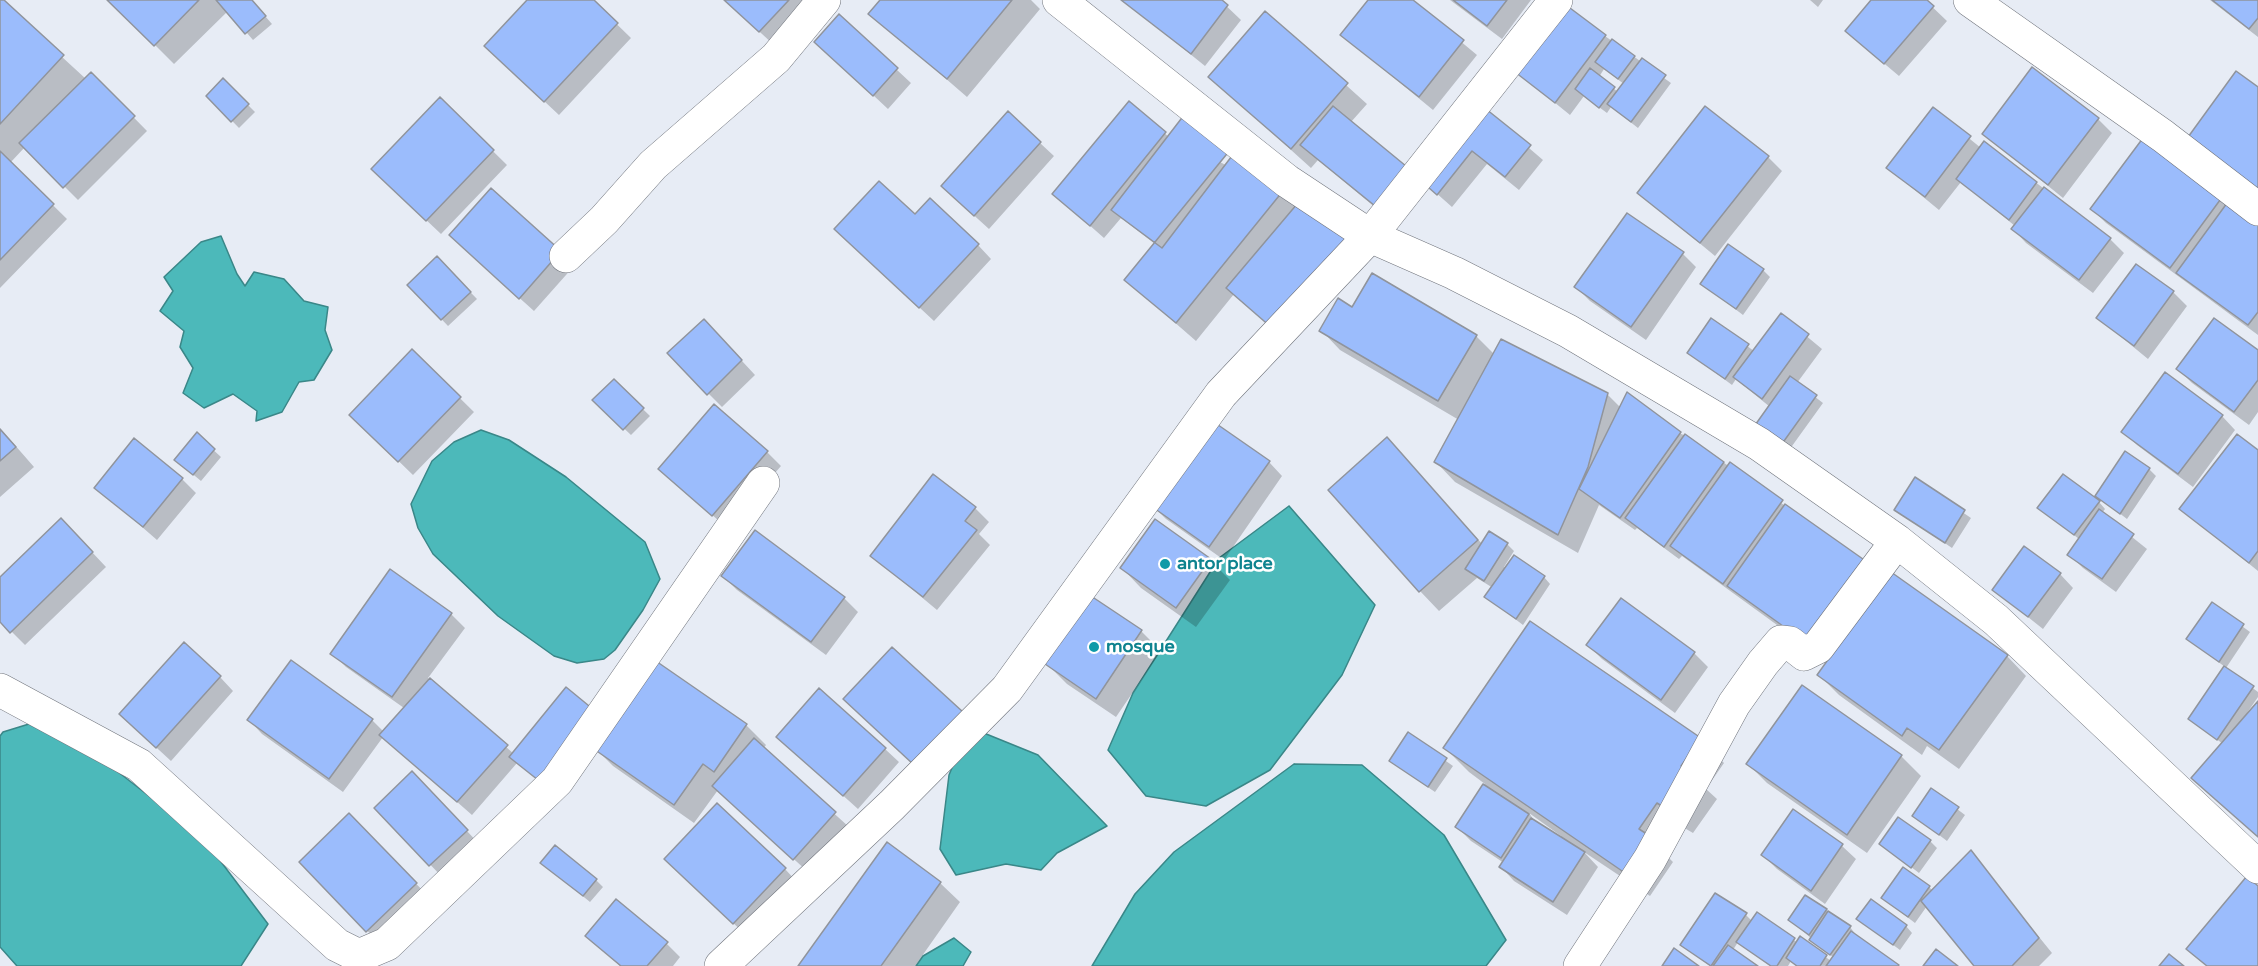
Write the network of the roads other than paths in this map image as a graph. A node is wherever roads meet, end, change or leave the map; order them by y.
1 (824, 0) edge
2 (1059, 0) edge
3 (1556, 0) edge
4 (1970, 0) edge
5 (2258, 209) edge
6 (1370, 236) junction
7 (566, 256) dead end
8 (763, 483) dead end
9 (1897, 541) junction
10 (0, 690) edge
11 (2258, 867) edge
12 (721, 966) edge
13 (1580, 966) edge

1 - 7 street
2 - 6 street
3 - 6 street
4 - 5 street
6 - 9 street
6 - 12 street
8 - 10 street
9 - 11 street
9 - 13 street

